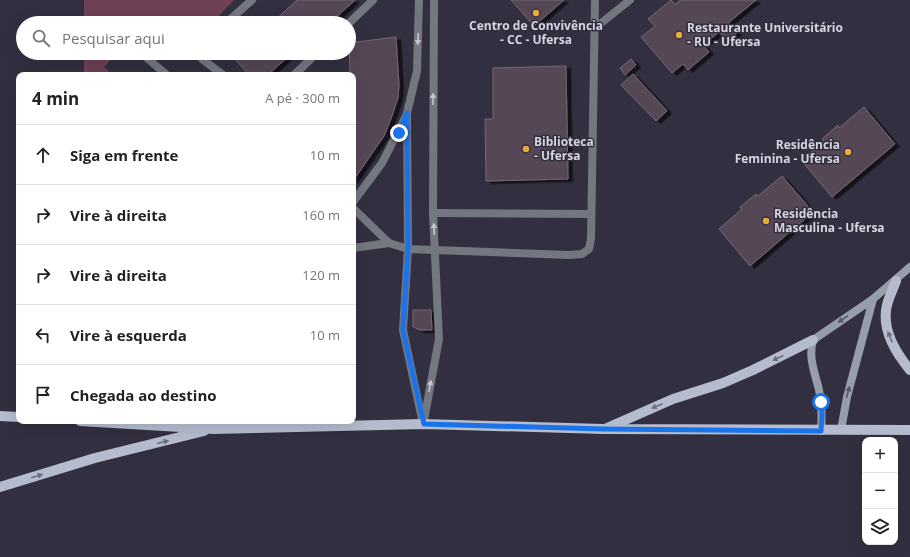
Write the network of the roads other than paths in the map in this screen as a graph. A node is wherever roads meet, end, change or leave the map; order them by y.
1 (252, 0) edge
2 (373, 0) edge
3 (419, 0) edge
4 (434, 0) edge
5 (595, 0) edge
6 (630, 0) edge
7 (234, 16) edge
8 (356, 16) edge
9 (595, 28) junction
10 (149, 60) edge
11 (203, 60) edge
12 (310, 60) edge
13 (163, 72) edge
14 (219, 72) edge
15 (297, 72) edge
16 (407, 113) junction
17 (356, 198) edge
18 (356, 211) edge
19 (433, 213) junction
20 (591, 214) junction
21 (389, 243) junction
22 (356, 248) edge
23 (408, 249) junction
24 (435, 250) junction
25 (910, 267) edge
26 (896, 281) junction
27 (873, 299) junction
28 (813, 340) junction
29 (910, 370) edge
30 (0, 416) edge
31 (16, 417) edge
32 (130, 424) edge
33 (424, 424) junction
34 (214, 429) junction
35 (603, 429) junction
36 (841, 430) junction
37 (910, 430) edge
38 (821, 431) junction
39 (0, 487) edge

1 - 7 lane
2 - 8 lane
3 -> 16 lane
19 -> 4 lane
5 - 9 lane
6 - 9 lane
9 - 20 lane
10 - 13 lane
11 - 14 lane
12 - 15 lane
16 - 17 lane
16 - 23 lane
18 - 21 lane
19 - 20 lane
24 -> 19 lane
20 - 24 lane
21 - 22 lane
21 - 23 lane
23 - 24 lane
23 - 33 lane
33 -> 24 lane
25 - 26 main road
26 - 27 main road
29 -> 26 main road
27 -> 28 main road
36 -> 27 main road
28 -> 35 main road
28 - 38 main road
30 - 31 main road
32 - 34 main road
33 - 34 main road
33 - 35 main road
39 -> 34 main road
35 - 38 main road
36 - 37 main road
36 - 38 main road

